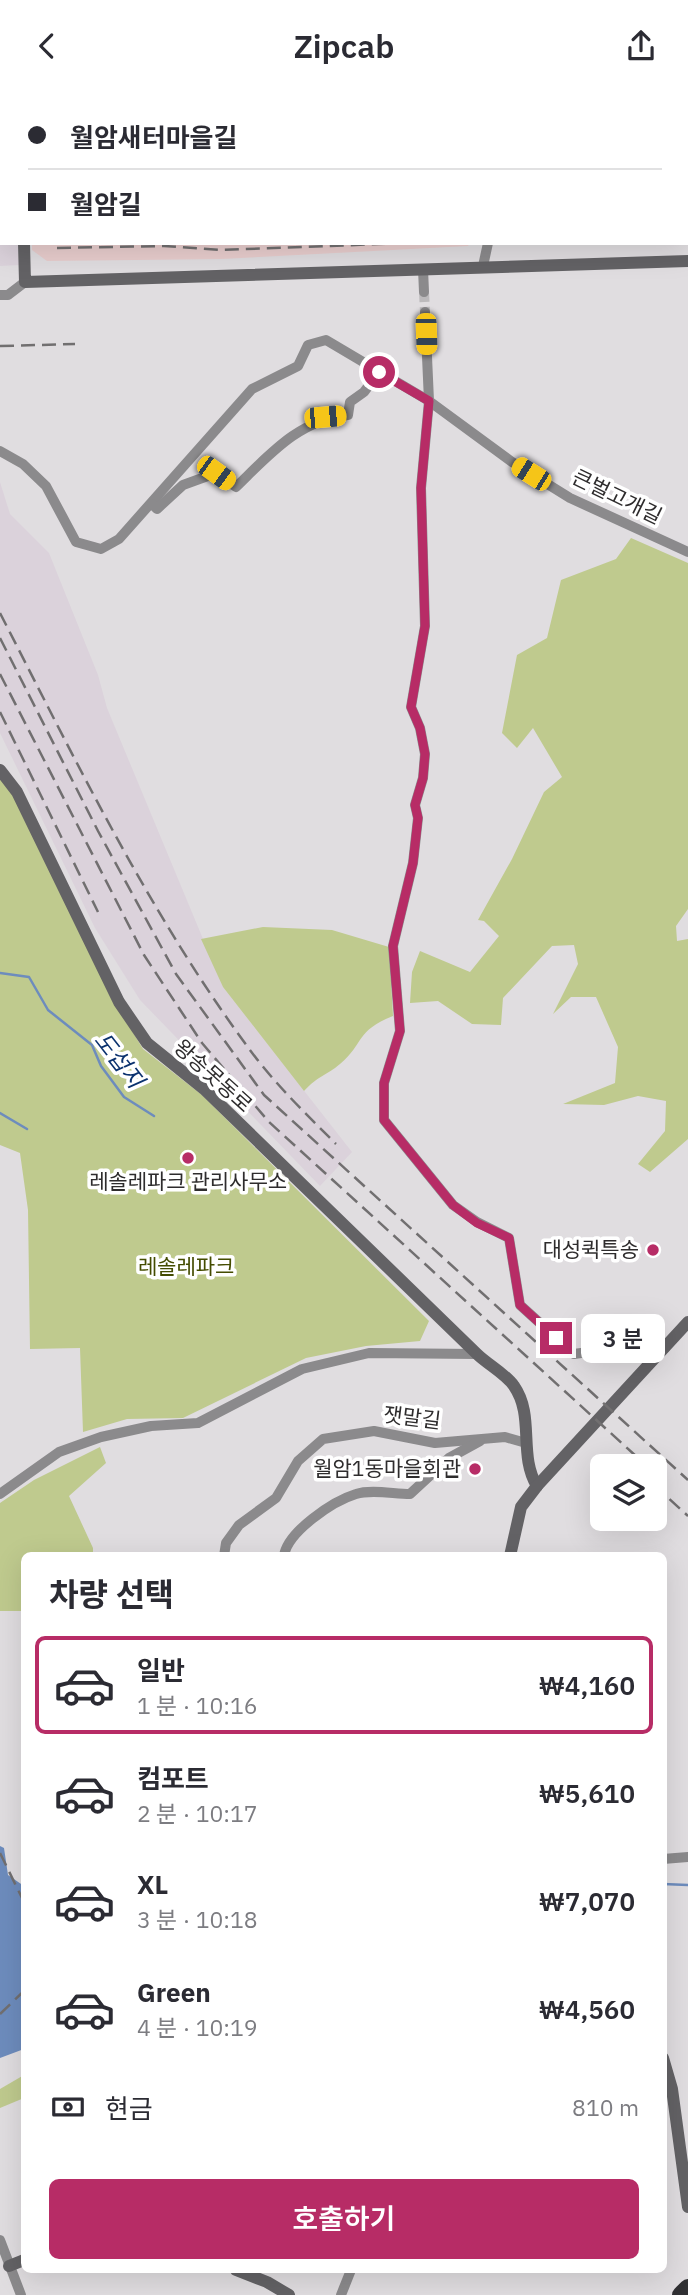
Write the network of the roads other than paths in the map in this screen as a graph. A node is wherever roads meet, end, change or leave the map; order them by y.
1 (24, 245) edge
2 (488, 245) edge
3 (688, 261) edge
4 (483, 266) junction
5 (423, 269) junction
6 (25, 282) junction
7 (424, 292) tunnel mouth
8 (0, 295) edge
9 (425, 312) tunnel mouth
10 (379, 372) junction
11 (429, 401) junction
12 (0, 451) edge
13 (154, 506) junction
14 (688, 552) edge
15 (0, 770) edge
16 (688, 1322) edge
17 (665, 1348) junction
18 (477, 1354) junction
19 (483, 1439) junction
20 (526, 1443) junction
21 (537, 1486) junction
22 (0, 1494) edge
23 (225, 1552) edge
24 (285, 1552) edge
25 (511, 1552) edge
26 (688, 1857) edge
27 (667, 1859) edge
28 (667, 2070) edge
29 (688, 2207) edge
30 (0, 2240) edge
31 (21, 2261) edge
32 (4, 2267) edge
33 (244, 2273) edge
34 (350, 2273) edge
35 (688, 2288) edge
36 (21, 2295) edge
37 (289, 2295) edge
38 (341, 2295) edge
39 (681, 2295) edge

1 - 6 street
2 - 4 street
3 - 4 street
4 - 5 street
5 - 6 street
5 - 7 street
6 - 8 street
9 - 11 street
10 - 11 street, 큰벌고개길
10 - 13 street
10 - 13 street, 큰벌고개길
11 - 14 street, 큰벌고개길
11 - 17 street
12 - 13 street
15 - 18 street, 왕송못동로
16 - 17 street
17 - 21 street
18 - 20 street, 왕송못동로
18 - 22 street
19 - 20 street, 잿말길
19 - 23 street, 잿말길
19 - 24 street
20 - 21 street, 왕송못동로
21 - 25 street
26 - 27 street
28 - 29 street
30 - 32 street
31 - 32 street
32 - 36 street
33 - 37 street
34 - 38 street
35 - 39 highway

